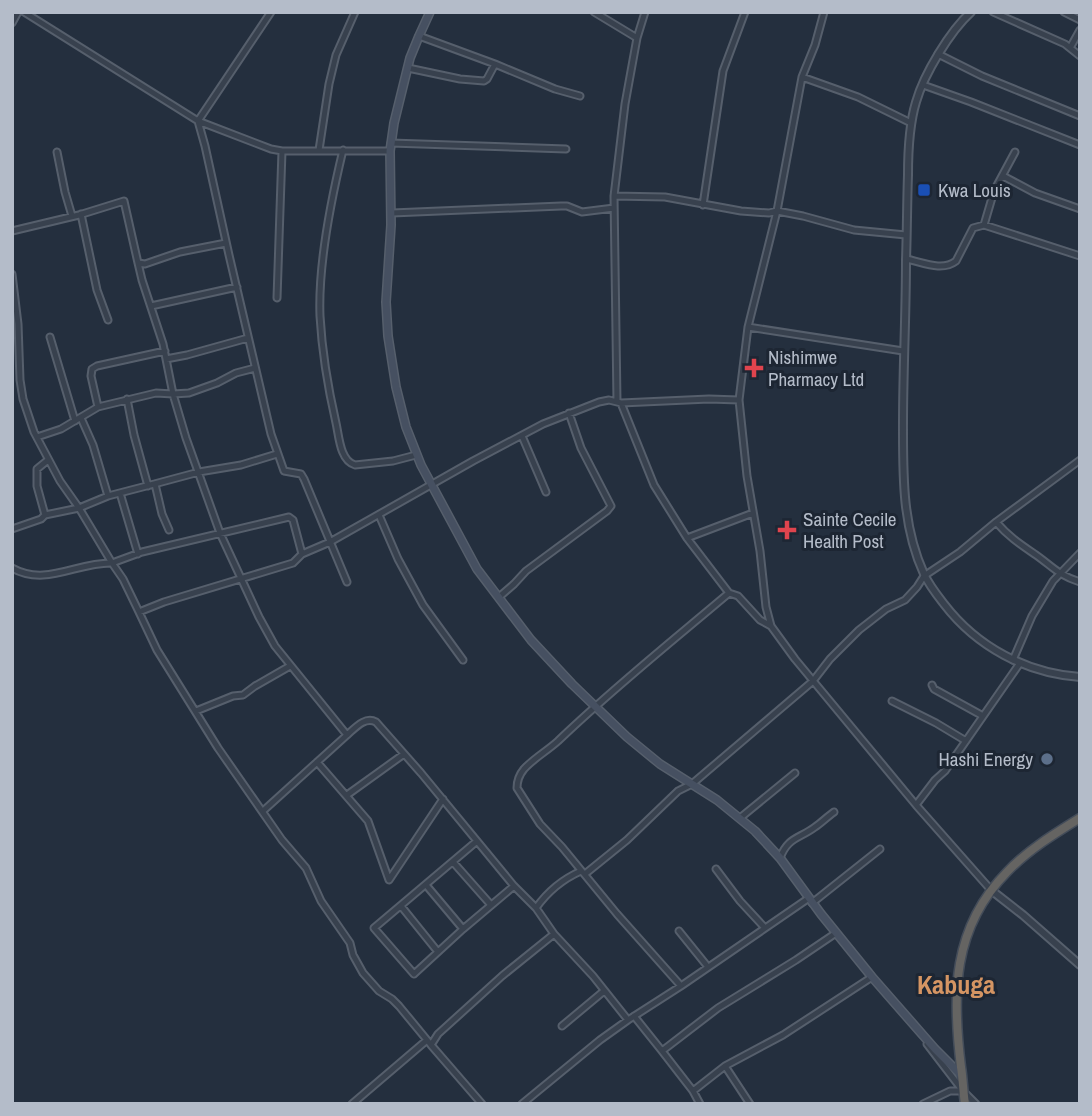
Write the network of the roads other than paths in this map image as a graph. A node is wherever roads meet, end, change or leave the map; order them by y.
1 (18, 12) edge
2 (24, 12) edge
3 (271, 12) edge
4 (355, 12) edge
5 (430, 12) edge
6 (594, 12) edge
7 (645, 12) edge
8 (745, 12) edge
9 (824, 12) edge
10 (971, 12) edge
11 (993, 12) edge
12 (1064, 12) edge
13 (1080, 20) edge
14 (12, 23) edge
15 (1080, 30) edge
16 (419, 36) junction
17 (638, 38) junction
18 (1070, 48) junction
19 (938, 54) junction
20 (1080, 56) edge
21 (495, 64) junction
22 (408, 68) junction
23 (802, 77) junction
24 (923, 85) junction
25 (580, 96) dead end
26 (1080, 116) edge
27 (198, 121) junction
28 (911, 123) junction
29 (1080, 145) edge
30 (391, 147) junction
31 (566, 149) dead end
32 (318, 150) junction
33 (342, 150) junction
34 (282, 151) junction
35 (57, 152) dead end
36 (1015, 152) dead end
37 (1003, 176) junction
38 (614, 196) junction
39 (703, 205) junction
40 (614, 208) junction
41 (1080, 209) edge
42 (777, 211) junction
43 (391, 212) junction
44 (81, 214) junction
45 (72, 216) junction
46 (985, 225) junction
47 (12, 231) edge
48 (906, 235) junction
49 (226, 243) junction
50 (1080, 256) edge
51 (906, 259) junction
52 (138, 264) junction
53 (12, 274) edge
54 (237, 287) junction
55 (277, 298) dead end
56 (151, 306) junction
57 (108, 320) dead end
58 (748, 327) junction
59 (50, 337) dead end
60 (248, 338) junction
61 (165, 351) junction
62 (903, 351) junction
63 (166, 359) junction
64 (255, 368) junction
65 (173, 394) junction
66 (127, 399) junction
67 (738, 400) junction
68 (619, 402) junction
69 (98, 407) junction
70 (569, 413) junction
71 (78, 420) junction
72 (522, 436) junction
73 (37, 437) junction
74 (277, 454) junction
75 (416, 455) junction
76 (48, 460) junction
77 (1080, 460) edge
78 (199, 472) junction
79 (152, 485) junction
80 (432, 485) junction
81 (546, 492) dead end
82 (120, 493) junction
83 (108, 496) junction
84 (79, 508) junction
85 (753, 513) junction
86 (45, 515) junction
87 (379, 515) junction
88 (996, 522) junction
89 (12, 529) edge
90 (170, 530) dead end
91 (220, 533) junction
92 (687, 538) junction
93 (330, 542) junction
94 (1080, 553) edge
95 (138, 554) junction
96 (302, 554) junction
97 (112, 563) junction
98 (12, 568) edge
99 (1059, 574) junction
100 (924, 576) junction
101 (241, 579) junction
102 (347, 582) dead end
103 (1080, 582) edge
104 (729, 593) junction
105 (499, 597) junction
106 (139, 612) junction
107 (771, 626) junction
108 (463, 660) dead end
109 (1016, 662) junction
110 (290, 666) junction
111 (1080, 677) edge
112 (813, 681) junction
113 (932, 685) dead end
114 (892, 701) dead end
115 (595, 705) junction
116 (196, 711) junction
117 (983, 716) junction
118 (347, 735) junction
119 (966, 741) junction
120 (404, 754) junction
121 (317, 762) junction
122 (795, 773) dead end
123 (692, 784) junction
124 (347, 795) junction
125 (443, 799) junction
126 (916, 806) junction
127 (263, 811) junction
128 (834, 812) dead end
129 (740, 818) junction
130 (1080, 818) edge
131 (477, 841) junction
132 (880, 849) dead end
133 (780, 858) junction
134 (453, 862) junction
135 (716, 869) dead end
136 (583, 873) junction
137 (426, 885) junction
138 (514, 886) junction
139 (991, 890) junction
140 (811, 900) junction
141 (491, 905) junction
142 (401, 906) junction
143 (536, 908) junction
144 (765, 928) junction
145 (463, 929) junction
146 (679, 931) dead end
147 (836, 933) junction
148 (554, 934) junction
149 (438, 952) junction
150 (1080, 965) edge
151 (708, 967) junction
152 (872, 977) junction
153 (681, 986) junction
154 (604, 991) junction
155 (886, 992) junction
156 (634, 1016) junction
157 (628, 1020) junction
158 (562, 1026) dead end
159 (429, 1043) junction
160 (662, 1051) junction
161 (725, 1066) junction
162 (962, 1076) junction
163 (693, 1091) junction
164 (963, 1091) junction
165 (352, 1104) edge
166 (482, 1104) edge
167 (522, 1104) edge
168 (700, 1104) edge
169 (750, 1104) edge
170 (923, 1104) edge
171 (965, 1104) edge
172 (976, 1104) edge

1 - 14 street
2 - 27 street
3 - 27 street
4 - 32 street
5 - 16 main road
6 - 17 street
7 - 17 street
8 - 39 street
9 - 23 street
10 - 19 street
11 - 18 street
12 - 13 street
15 - 18 street
16 - 21 street
16 - 22 main road
17 - 38 street
18 - 20 street
19 - 24 street
19 - 26 street
21 - 22 street
21 - 25 street
22 - 30 main road
23 - 28 street
23 - 42 street
24 - 28 street
24 - 29 street
27 - 34 street
27 - 49 street
28 - 48 street
30 - 31 street
30 - 33 street
30 - 43 main road
32 - 33 street
32 - 34 street
33 - 75 street
34 - 55 street
35 - 45 street
36 - 37 street
37 - 41 street
37 - 46 street
38 - 39 street
38 - 40 street
39 - 42 street
40 - 43 street
40 - 68 street
42 - 48 street
42 - 58 street
43 - 75 main road
44 - 45 street
44 - 52 street
44 - 57 street
45 - 47 street
46 - 50 street
46 - 51 street
48 - 51 street
49 - 52 street
49 - 54 street
51 - 62 street
52 - 56 street
53 - 73 street
54 - 56 street
54 - 60 street
56 - 61 street
58 - 62 street
58 - 67 street
59 - 71 street
60 - 63 street
60 - 64 street
61 - 63 street
61 - 69 street
62 - 100 street
63 - 65 street
64 - 65 street
64 - 74 street
65 - 66 street
65 - 78 street
66 - 69 street
66 - 79 street
67 - 68 street
67 - 85 street
68 - 70 street
68 - 92 street
69 - 71 street
70 - 72 street
70 - 105 street
71 - 73 street
71 - 83 street
72 - 80 street
72 - 81 street
73 - 76 street
74 - 78 street
74 - 93 street
75 - 80 main road
76 - 84 street
76 - 86 street
77 - 88 street
78 - 79 street
78 - 91 street
79 - 82 street
79 - 90 street
80 - 87 street
80 - 105 main road
82 - 83 street
82 - 95 street
83 - 84 street
84 - 86 street
84 - 97 street
85 - 92 street
85 - 107 street
86 - 89 street
87 - 93 street
87 - 108 street
88 - 99 street
88 - 100 street
91 - 95 street
91 - 96 street
91 - 101 street
92 - 104 street
93 - 96 street
93 - 102 street
94 - 99 street
95 - 97 street
96 - 101 street
97 - 98 street
97 - 106 street
99 - 103 street
99 - 109 street
100 - 109 street
100 - 112 street
101 - 106 street
101 - 110 street
104 - 107 street
104 - 115 street
105 - 115 main road
106 - 116 street
107 - 112 street
109 - 111 street
109 - 117 street
110 - 116 street
110 - 118 street
112 - 123 street
112 - 126 street
113 - 117 street
114 - 119 street
115 - 123 main road
115 - 136 street
116 - 127 street
117 - 119 street
118 - 120 street
118 - 121 street
119 - 126 street
120 - 124 street
120 - 125 street
121 - 124 street
121 - 127 street
122 - 129 street
123 - 129 main road
123 - 136 street
124 - 125 street
125 - 131 street
126 - 139 street
127 - 159 street
128 - 133 street
129 - 133 main road
130 - 139 highway
131 - 134 street
131 - 138 street
132 - 140 street
133 - 140 main road
134 - 137 street
134 - 141 street
135 - 144 street
136 - 143 street
136 - 153 street
137 - 142 street
137 - 145 street
138 - 141 street
138 - 143 street
139 - 150 street
139 - 162 highway
140 - 144 street
140 - 147 main road
141 - 145 street
142 - 149 street
142 - 149 street
143 - 148 street
144 - 151 street
145 - 149 street
146 - 151 street
147 - 152 main road
147 - 160 street
148 - 154 street
148 - 159 street
151 - 153 street
152 - 155 main road
152 - 161 street
153 - 156 street
154 - 157 street
154 - 158 street
155 - 162 main road
155 - 164 street
156 - 157 street
156 - 160 street
157 - 167 street
159 - 165 street
159 - 166 street
160 - 163 street
161 - 163 street
161 - 169 street
162 - 164 highway
163 - 168 street
164 - 170 street
164 - 171 highway
164 - 172 street

